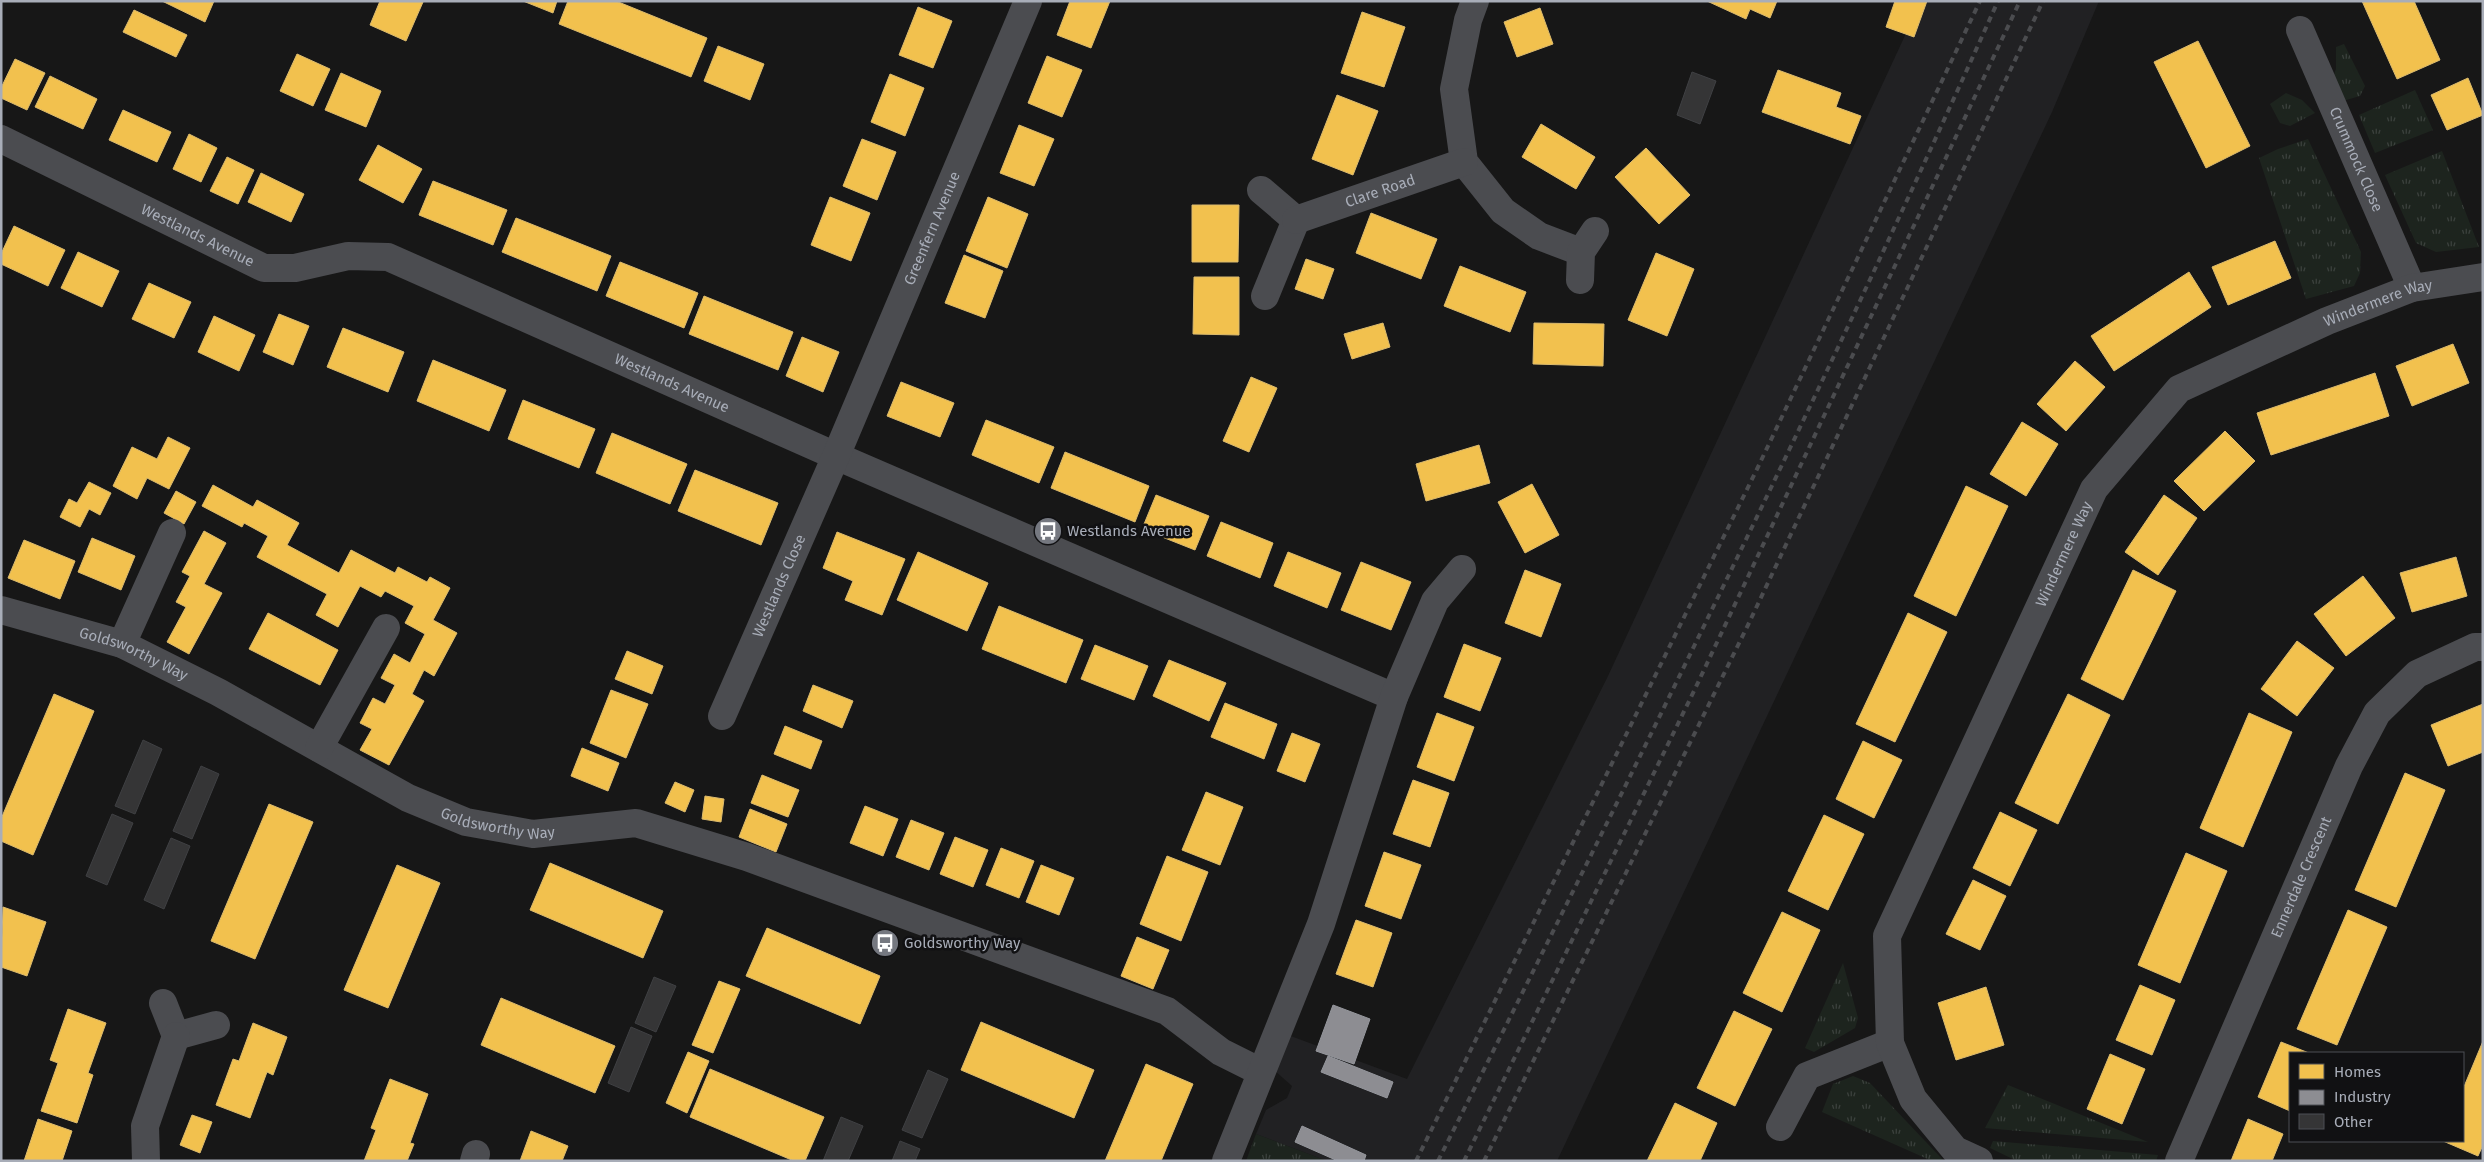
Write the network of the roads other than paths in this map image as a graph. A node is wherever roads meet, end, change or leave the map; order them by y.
1 (1028, 1) edge
2 (1476, 1) edge
3 (2300, 30) dead end
4 (1, 139) edge
5 (1464, 162) junction
6 (1262, 190) dead end
7 (1296, 220) junction
8 (2483, 277) edge
9 (1580, 280) dead end
10 (2412, 288) junction
11 (1265, 296) dead end
12 (836, 456) junction
13 (172, 533) dead end
14 (1462, 569) dead end
15 (1, 610) edge
16 (386, 628) dead end
17 (122, 644) junction
18 (2483, 647) edge
19 (1394, 697) junction
20 (722, 716) dead end
21 (319, 748) junction
22 (163, 1003) dead end
23 (216, 1025) dead end
24 (176, 1036) junction
25 (1890, 1043) junction
26 (1261, 1072) junction
27 (1780, 1127) dead end
28 (146, 1161) edge
29 (1226, 1161) edge
30 (1979, 1161) edge
31 (2179, 1161) edge

1 - 12 street, Greenfern Avenue
2 - 5 street
3 - 10 street, Crummock Close
4 - 12 street, Westlands Avenue
5 - 7 street, Clare Road
5 - 9 street
6 - 7 street
7 - 11 street
8 - 10 street, Windermere Way
10 - 25 street, Windermere Way
12 - 19 street, Westlands Avenue
12 - 20 street, Westlands Close
13 - 17 street
14 - 19 street
15 - 17 street, Goldsworthy Way
16 - 21 street
17 - 21 street, Goldsworthy Way
18 - 31 street, Ennerdale Crescent
19 - 26 street
21 - 26 street, Goldsworthy Way
22 - 24 street
23 - 24 street
24 - 28 street
25 - 27 street
25 - 30 street, Windermere Way
26 - 29 street

